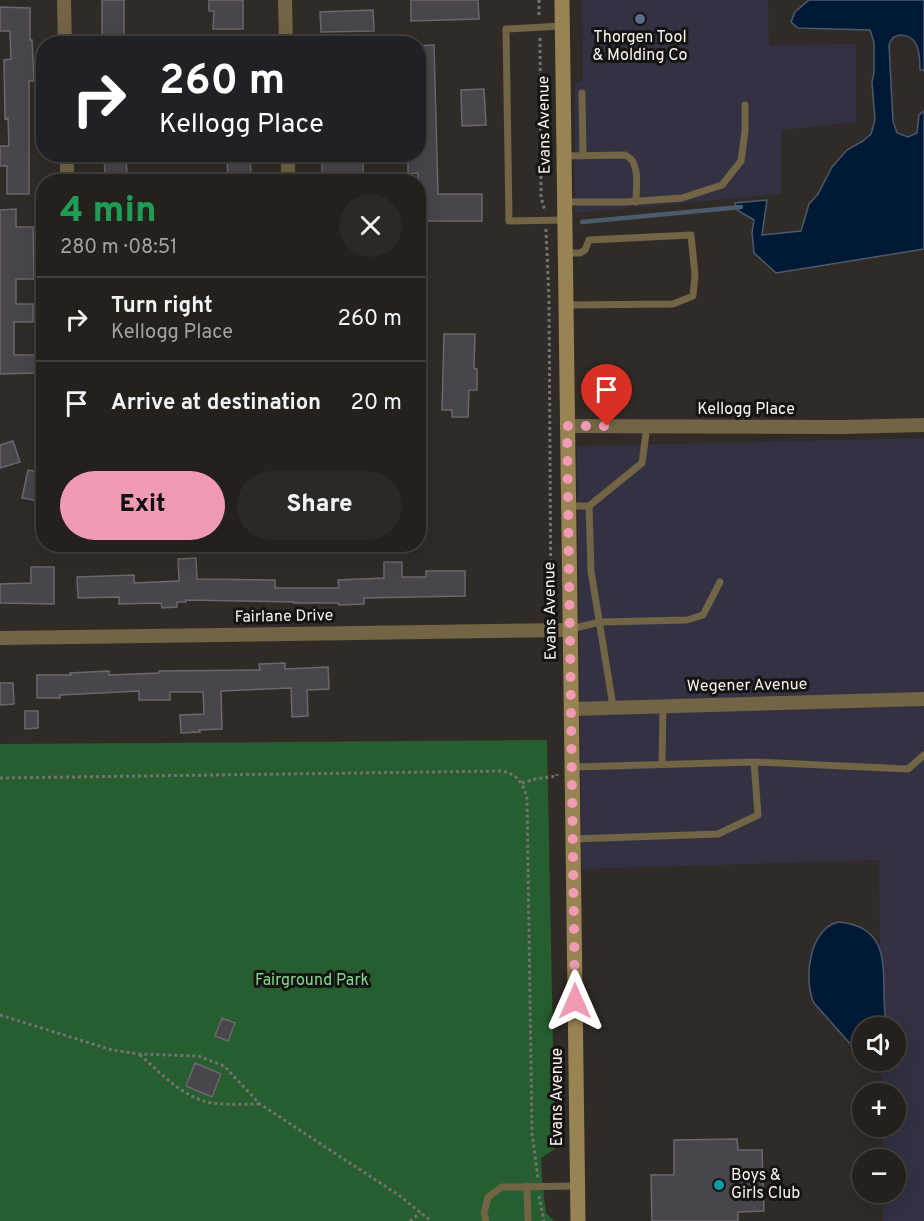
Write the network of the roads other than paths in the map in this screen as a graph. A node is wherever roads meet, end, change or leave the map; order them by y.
1 (64, 0) edge
2 (285, 0) edge
3 (562, 0) edge
4 (562, 26) junction
5 (65, 36) edge
6 (286, 36) edge
7 (582, 93) dead end
8 (745, 105) dead end
9 (564, 156) junction
10 (583, 156) junction
11 (564, 202) junction
12 (636, 202) junction
13 (564, 220) junction
14 (565, 254) junction
15 (565, 305) junction
16 (924, 425) edge
17 (567, 426) junction
18 (647, 426) junction
19 (567, 506) junction
20 (589, 506) junction
21 (720, 582) dead end
22 (600, 622) junction
23 (569, 630) junction
24 (0, 638) edge
25 (924, 699) edge
26 (663, 705) junction
27 (613, 706) junction
28 (572, 709) junction
29 (924, 755) edge
30 (754, 762) junction
31 (662, 764) junction
32 (573, 767) junction
33 (574, 839) junction
34 (527, 1186) junction
35 (577, 1186) junction
36 (486, 1221) edge
37 (528, 1221) edge
38 (578, 1221) edge

1 - 5 street
2 - 6 street
3 - 4 street, Evans Avenue
4 - 9 street, Evans Avenue
4 - 13 lane
7 - 10 lane
8 - 12 lane
9 - 10 lane
9 - 11 street, Evans Avenue
10 - 12 lane
11 - 12 lane
11 - 13 street, Evans Avenue
13 - 14 street, Evans Avenue
14 - 15 street, Evans Avenue
14 - 15 lane
15 - 17 street, Evans Avenue
16 - 18 street, Kellogg Place
17 - 18 street, Kellogg Place
17 - 19 street, Evans Avenue
18 - 20 lane
19 - 20 lane
19 - 23 street, Evans Avenue
20 - 22 lane
21 - 22 lane
22 - 23 lane
22 - 27 lane
23 - 24 street, Fairlane Drive
23 - 28 street, Evans Avenue
25 - 26 street, Wegener Avenue
26 - 27 street, Wegener Avenue
26 - 31 lane
27 - 28 street, Wegener Avenue
28 - 32 street, Evans Avenue
29 - 30 lane
30 - 31 lane
30 - 33 lane
31 - 32 lane
32 - 33 street, Evans Avenue
33 - 35 street, Evans Avenue
34 - 35 lane
34 - 36 lane
34 - 37 lane
35 - 38 street, Evans Avenue

